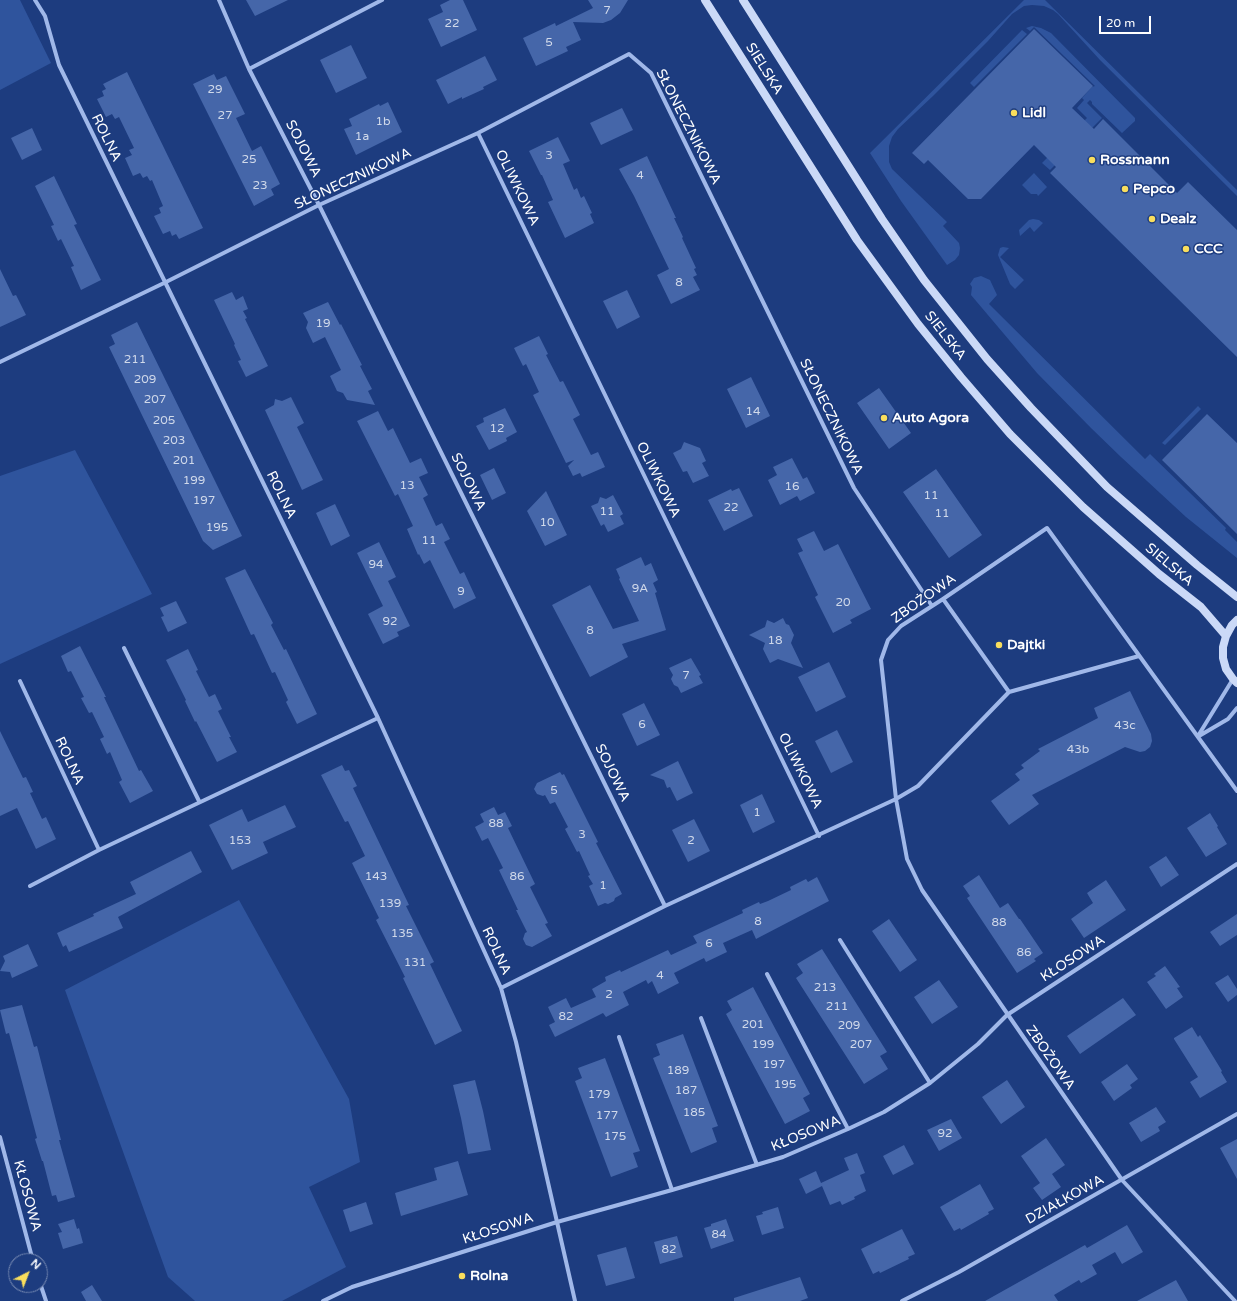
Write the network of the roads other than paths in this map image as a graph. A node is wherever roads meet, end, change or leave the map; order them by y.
1 (35, 0) edge
2 (219, 0) edge
3 (382, 0) edge
4 (705, 0) edge
5 (743, 0) edge
6 (249, 69) junction
7 (478, 134) junction
8 (319, 205) junction
9 (164, 283) junction
10 (0, 362) edge
11 (1237, 597) edge
12 (943, 599) junction
13 (932, 606) junction
14 (1237, 620) edge
15 (1226, 636) junction
16 (124, 648) dead end
17 (1139, 656) junction
18 (20, 681) dead end
19 (1235, 681) edge
20 (1009, 692) junction
21 (1237, 708) edge
22 (378, 718) junction
23 (1198, 736) junction
24 (1237, 791) edge
25 (896, 799) junction
26 (199, 802) junction
27 (819, 836) junction
28 (99, 850) junction
29 (1237, 864) edge
30 (30, 886) dead end
31 (666, 906) junction
32 (840, 940) dead end
33 (767, 974) dead end
34 (501, 988) junction
35 (1007, 1015) junction
36 (701, 1018) dead end
37 (619, 1037) dead end
38 (930, 1083) junction
39 (1237, 1114) edge
40 (848, 1129) junction
41 (0, 1137) edge
42 (757, 1165) junction
43 (1122, 1180) junction
44 (672, 1190) junction
45 (558, 1222) junction
46 (31, 1253) edge
47 (323, 1301) edge
48 (575, 1301) edge
49 (902, 1301) edge
50 (1235, 1301) edge

1 - 9 street, ROLNA
2 - 6 street, SOJOWA
3 - 6 street
4 - 15 main road, SIELSKA
5 - 11 main road, SIELSKA
6 - 8 street, SOJOWA
7 - 8 street, SŁONECZNIKOWA
7 - 13 street, SŁONECZNIKOWA
7 - 27 street, OLIWKOWA
8 - 9 street, SŁONECZNIKOWA
8 - 31 street, SOJOWA
9 - 10 street
9 - 22 street, ROLNA
12 - 13 street, ZBOŻOWA
12 - 17 street, ZBOŻOWA
12 - 20 street
13 - 25 street, ZBOŻOWA
14 - 15 main road
15 - 19 main road
16 - 26 street
17 - 20 street
17 - 23 street
18 - 28 street, ROLNA
19 - 23 street
20 - 25 street
21 - 23 street
22 - 26 street
22 - 34 street, ROLNA
23 - 24 street
25 - 27 street
25 - 35 street, ZBOŻOWA
26 - 28 street
27 - 31 street
28 - 30 street
29 - 35 street, KŁOSOWA
31 - 34 street
32 - 38 street
33 - 40 street
34 - 45 street, ROLNA
35 - 38 street, KŁOSOWA
35 - 43 street, ZBOŻOWA
36 - 42 street
37 - 44 street
38 - 40 street, KŁOSOWA
39 - 43 street, DZIAŁKOWA
40 - 42 street, KŁOSOWA
41 - 46 street, KŁOSOWA
42 - 44 street, KŁOSOWA
43 - 49 street, DZIAŁKOWA
43 - 50 street, ZBOŻOWA
44 - 45 street, KŁOSOWA
45 - 47 street, KŁOSOWA
45 - 48 street, ROLNA

